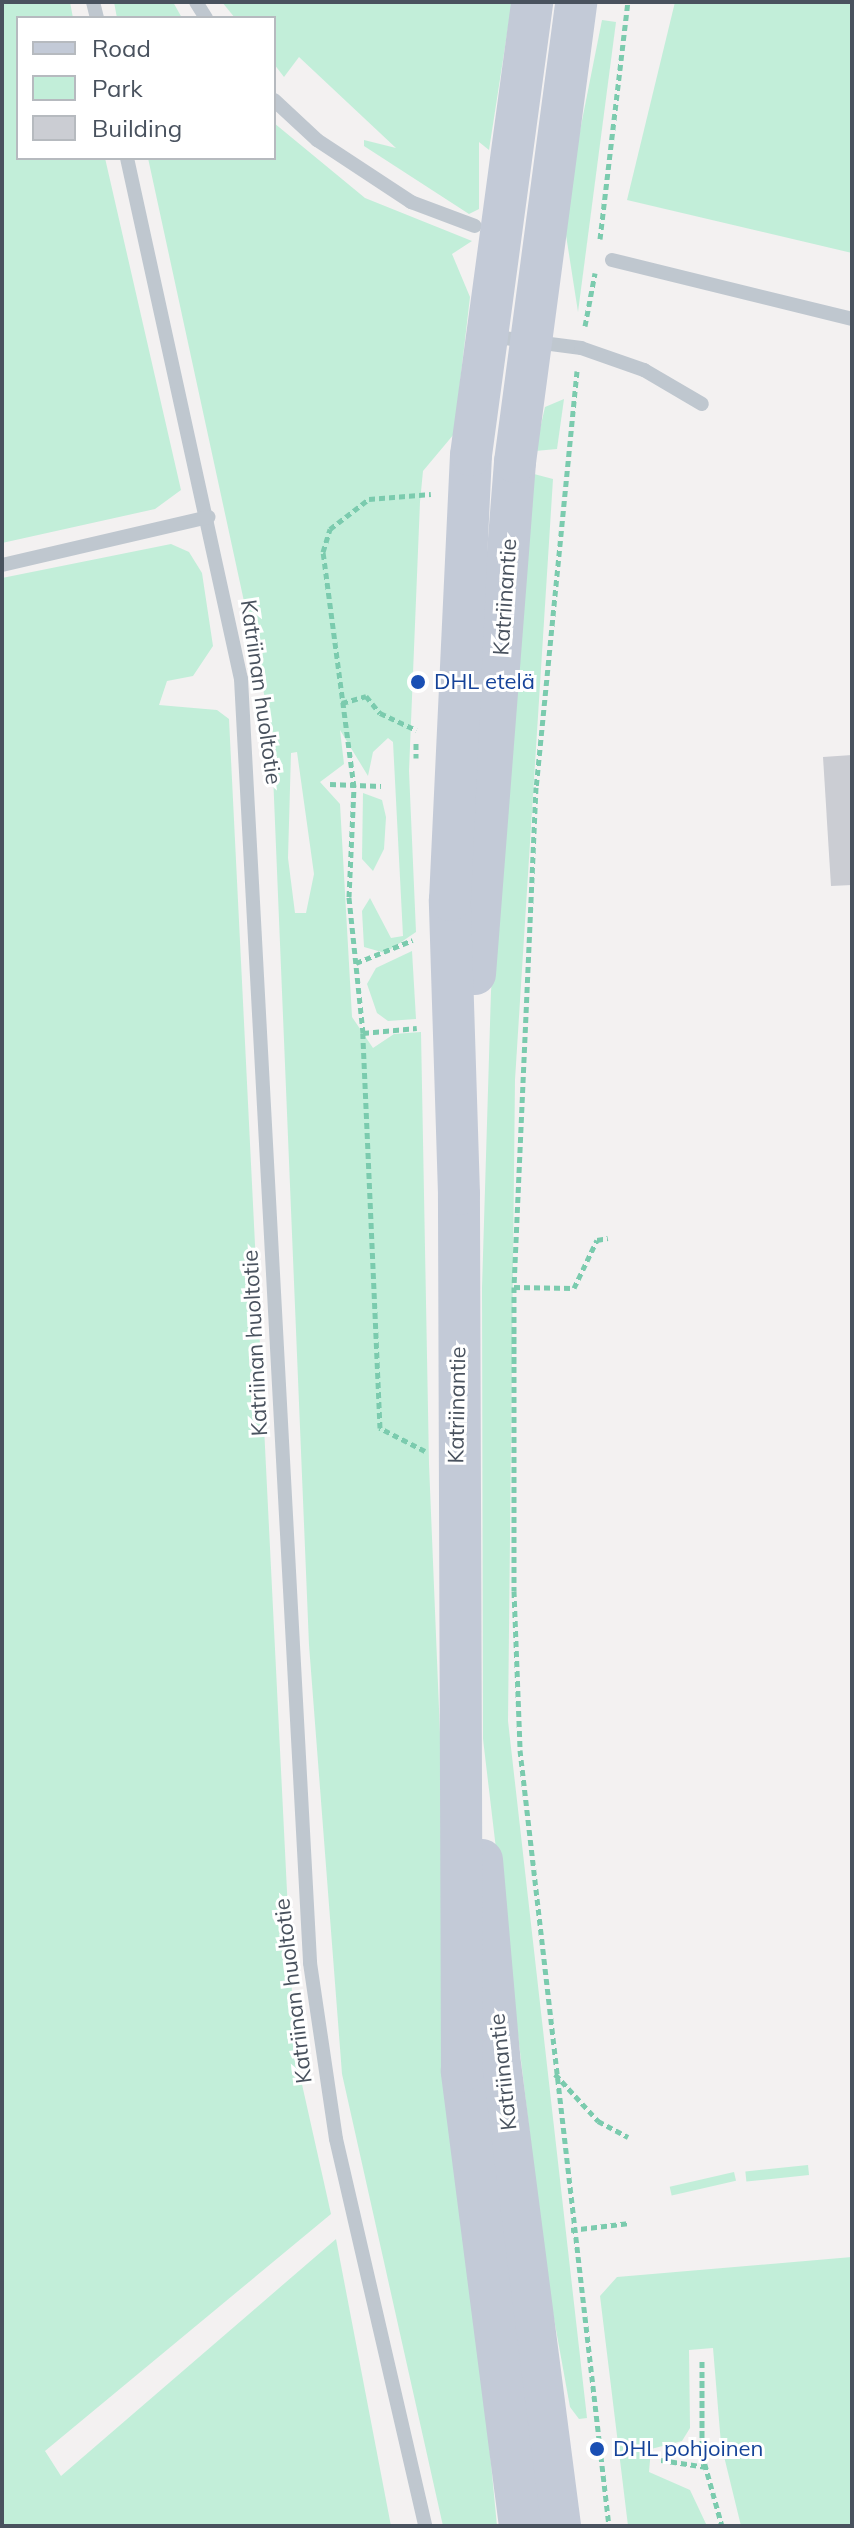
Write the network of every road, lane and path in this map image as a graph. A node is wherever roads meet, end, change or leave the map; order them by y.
1 (532, 2) edge
2 (576, 2) edge
3 (628, 2) edge
4 (276, 102) edge
5 (127, 160) edge
6 (475, 226) dead end
7 (612, 260) dead end
8 (852, 319) edge
9 (485, 335) junction
10 (530, 340) junction
11 (581, 348) junction
12 (702, 404) dead end
13 (432, 494) dead end
14 (208, 517) junction
15 (2, 565) edge
16 (342, 703) junction
17 (416, 730) dead end
18 (330, 784) dead end
19 (381, 786) dead end
20 (354, 787) junction
21 (423, 933) dead end
22 (356, 963) junction
23 (428, 1028) dead end
24 (363, 1033) junction
25 (459, 1194) junction
26 (608, 1238) dead end
27 (514, 1287) junction
28 (431, 1454) dead end
29 (455, 1616) junction
30 (555, 2074) junction
31 (628, 2137) dead end
32 (630, 2223) dead end
33 (571, 2230) junction
34 (702, 2361) dead end
35 (661, 2460) dead end
36 (706, 2467) junction
37 (425, 2526) edge
38 (520, 2526) edge
39 (560, 2526) edge
40 (609, 2526) edge
41 (722, 2526) edge

1 - 9 main road, Katriinantie
2 - 10 main road, Katriinantie
3 - 11 path
4 - 6 lane
5 - 14 lane, Katriinan huoltotie
7 - 8 lane
9 - 10 lane
9 - 25 main road, Katriinantie
10 - 11 lane
10 - 25 main road, Katriinantie
11 - 12 lane
11 - 27 path
13 - 16 path
14 - 15 lane
14 - 37 lane, Katriinan huoltotie
16 - 17 path
16 - 20 path
18 - 20 path
19 - 20 path
20 - 22 path
21 - 22 path
22 - 24 path
23 - 24 path
24 - 28 path
25 - 29 main road, Katriinantie
26 - 27 path
27 - 30 path
29 - 38 main road, Katriinantie
29 - 39 main road, Katriinantie
30 - 31 path
30 - 33 path
32 - 33 path
33 - 40 path
34 - 36 path
35 - 36 path
36 - 41 path

